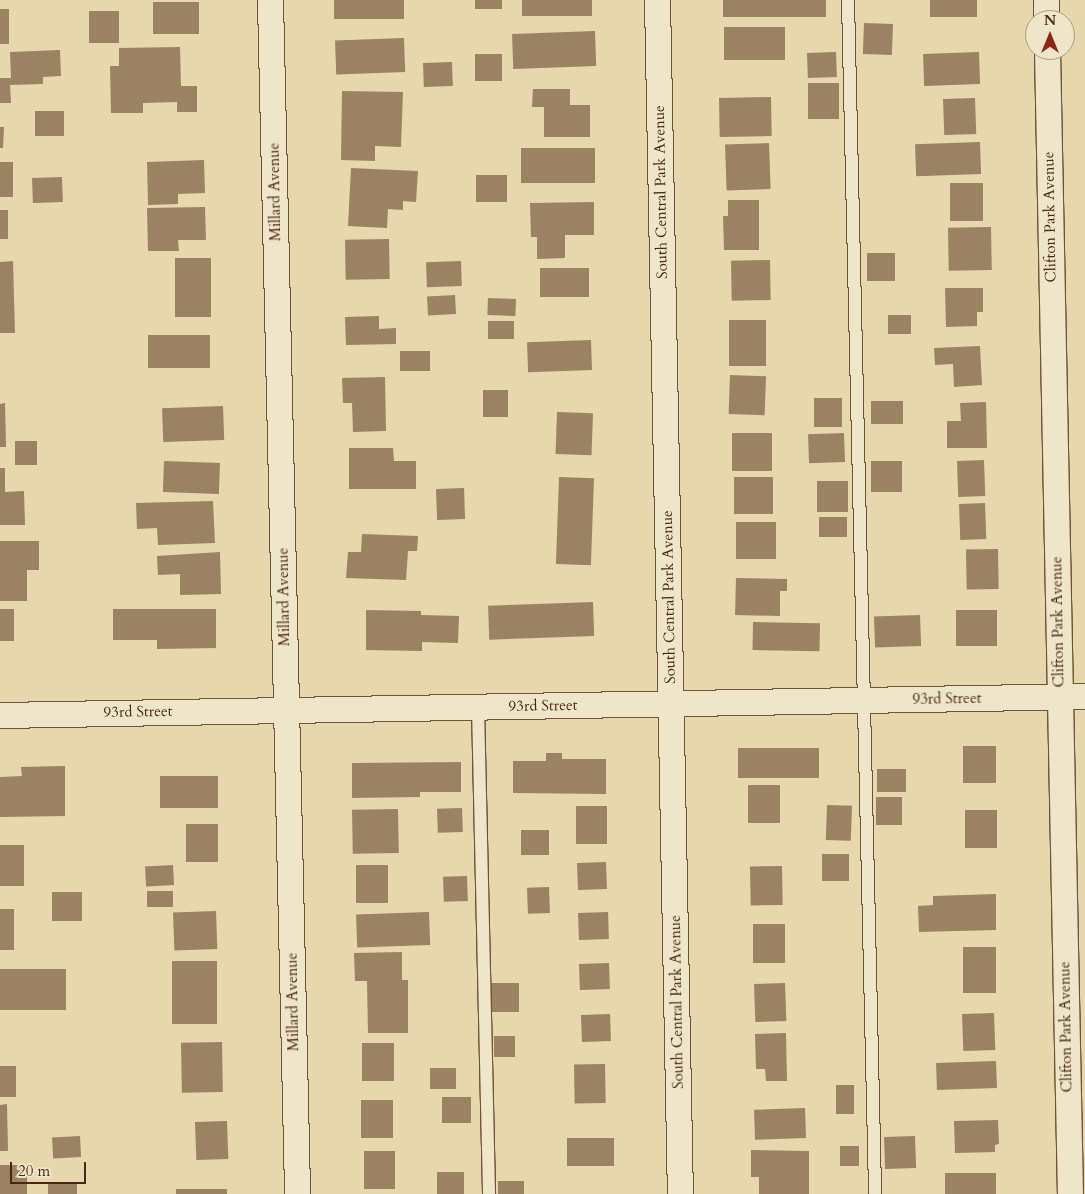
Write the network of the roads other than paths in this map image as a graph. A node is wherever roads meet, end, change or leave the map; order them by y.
1 (270, 0) edge
2 (657, 0) edge
3 (848, 0) edge
4 (1046, 60) edge
5 (1085, 696) edge
6 (1060, 697) junction
7 (865, 700) junction
8 (671, 704) junction
9 (478, 707) junction
10 (286, 710) junction
11 (0, 715) edge
12 (297, 1194) edge
13 (489, 1194) edge
14 (680, 1194) edge
15 (875, 1194) edge
16 (1070, 1194) edge

1 - 10 street, Millard Avenue
2 - 8 street, South Central Park Avenue
3 - 7 lane
4 - 6 street, Clifton Park Avenue
5 - 6 street, 93rd Street
6 - 7 street, 93rd Street
6 - 16 street, Clifton Park Avenue
7 - 8 street, 93rd Street
7 - 15 lane
8 - 9 street, 93rd Street
8 - 14 street, South Central Park Avenue
9 - 10 street, 93rd Street
9 - 13 lane
10 - 11 street, 93rd Street
10 - 12 street, Millard Avenue

